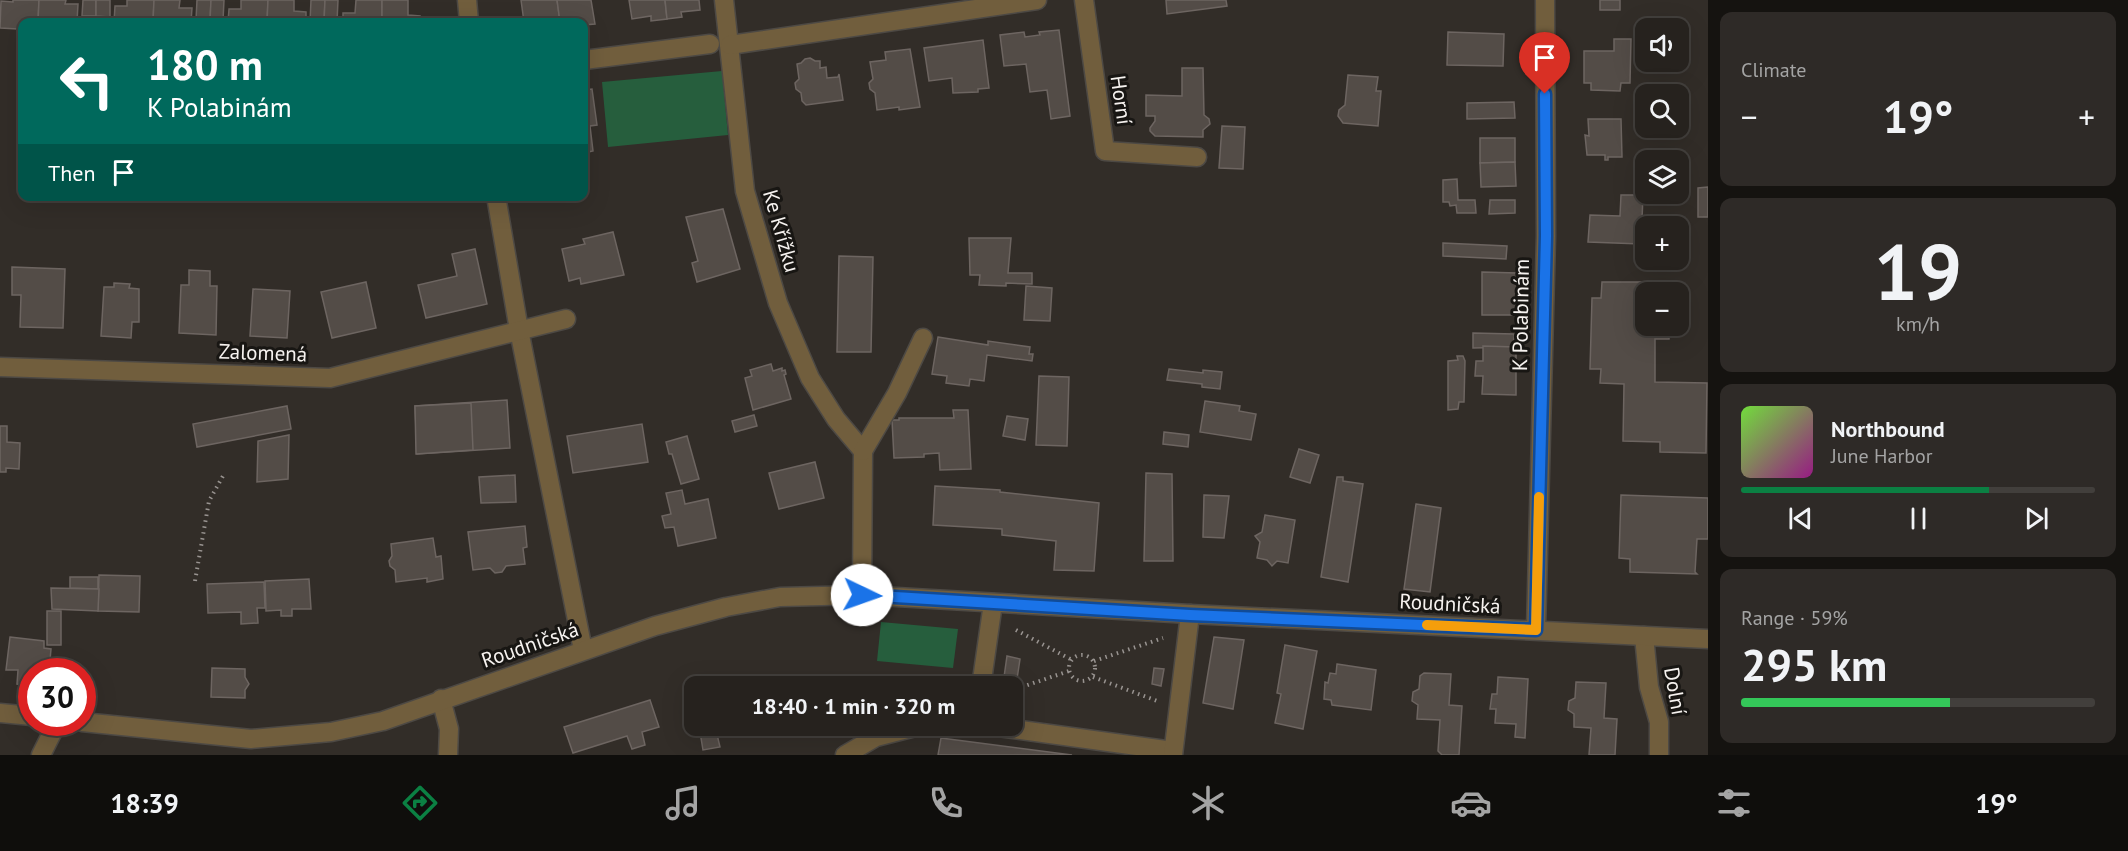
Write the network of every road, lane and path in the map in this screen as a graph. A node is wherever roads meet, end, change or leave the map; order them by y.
1 (466, 0) edge
2 (724, 0) edge
3 (1037, 0) edge
4 (1084, 0) edge
5 (1545, 0) edge
6 (468, 18) edge
7 (710, 44) dead end
8 (730, 45) junction
9 (588, 59) edge
10 (1197, 157) dead end
11 (497, 201) edge
12 (566, 319) dead end
13 (519, 330) junction
14 (923, 338) dead end
15 (0, 367) edge
16 (863, 451) junction
17 (224, 476) dead end
18 (195, 581) dead end
19 (862, 595) junction
20 (993, 603) junction
21 (1190, 615) junction
22 (1024, 625) dead end
23 (1016, 630) junction
24 (1536, 630) junction
25 (1644, 636) junction
26 (1164, 637) dead end
27 (1010, 638) dead end
28 (1708, 639) edge
29 (583, 650) junction
30 (1072, 660) junction
31 (1094, 661) junction
32 (1069, 671) junction
33 (983, 676) edge
34 (1093, 677) junction
35 (1023, 684) edge
36 (441, 699) junction
37 (1163, 703) dead end
38 (0, 713) edge
39 (18, 715) edge
40 (96, 723) edge
41 (1023, 731) edge
42 (50, 736) edge
43 (897, 736) edge
44 (875, 746) edge
45 (1173, 753) edge
46 (41, 755) edge
47 (448, 755) edge
48 (845, 755) edge
49 (1659, 755) edge

1 - 6 street
2 - 8 street, Ke Křížku
3 - 8 street
4 - 10 street, Horní
5 - 24 street, K Polabinám
7 - 9 street
8 - 16 street, Ke Křížku
11 - 13 street
12 - 13 street, Zalomená
13 - 15 street, Zalomená
13 - 29 street
14 - 16 street
16 - 19 street
17 - 18 path
19 - 20 street, Roudničská
19 - 29 street, Roudničská
20 - 21 street, Roudničská
20 - 33 street
21 - 24 street, Roudničská
21 - 45 street
22 - 23 path
23 - 27 path
23 - 30 path
24 - 25 street, Roudničská
25 - 28 street, Roudničská
25 - 49 street, Dolní
26 - 31 path
29 - 36 street, Roudničská
30 - 31 path
30 - 32 path
31 - 34 path
32 - 34 path
32 - 35 path
34 - 37 path
36 - 40 street, Roudničská
36 - 47 street
38 - 39 street
41 - 45 street
42 - 46 street
43 - 44 street
44 - 48 street

